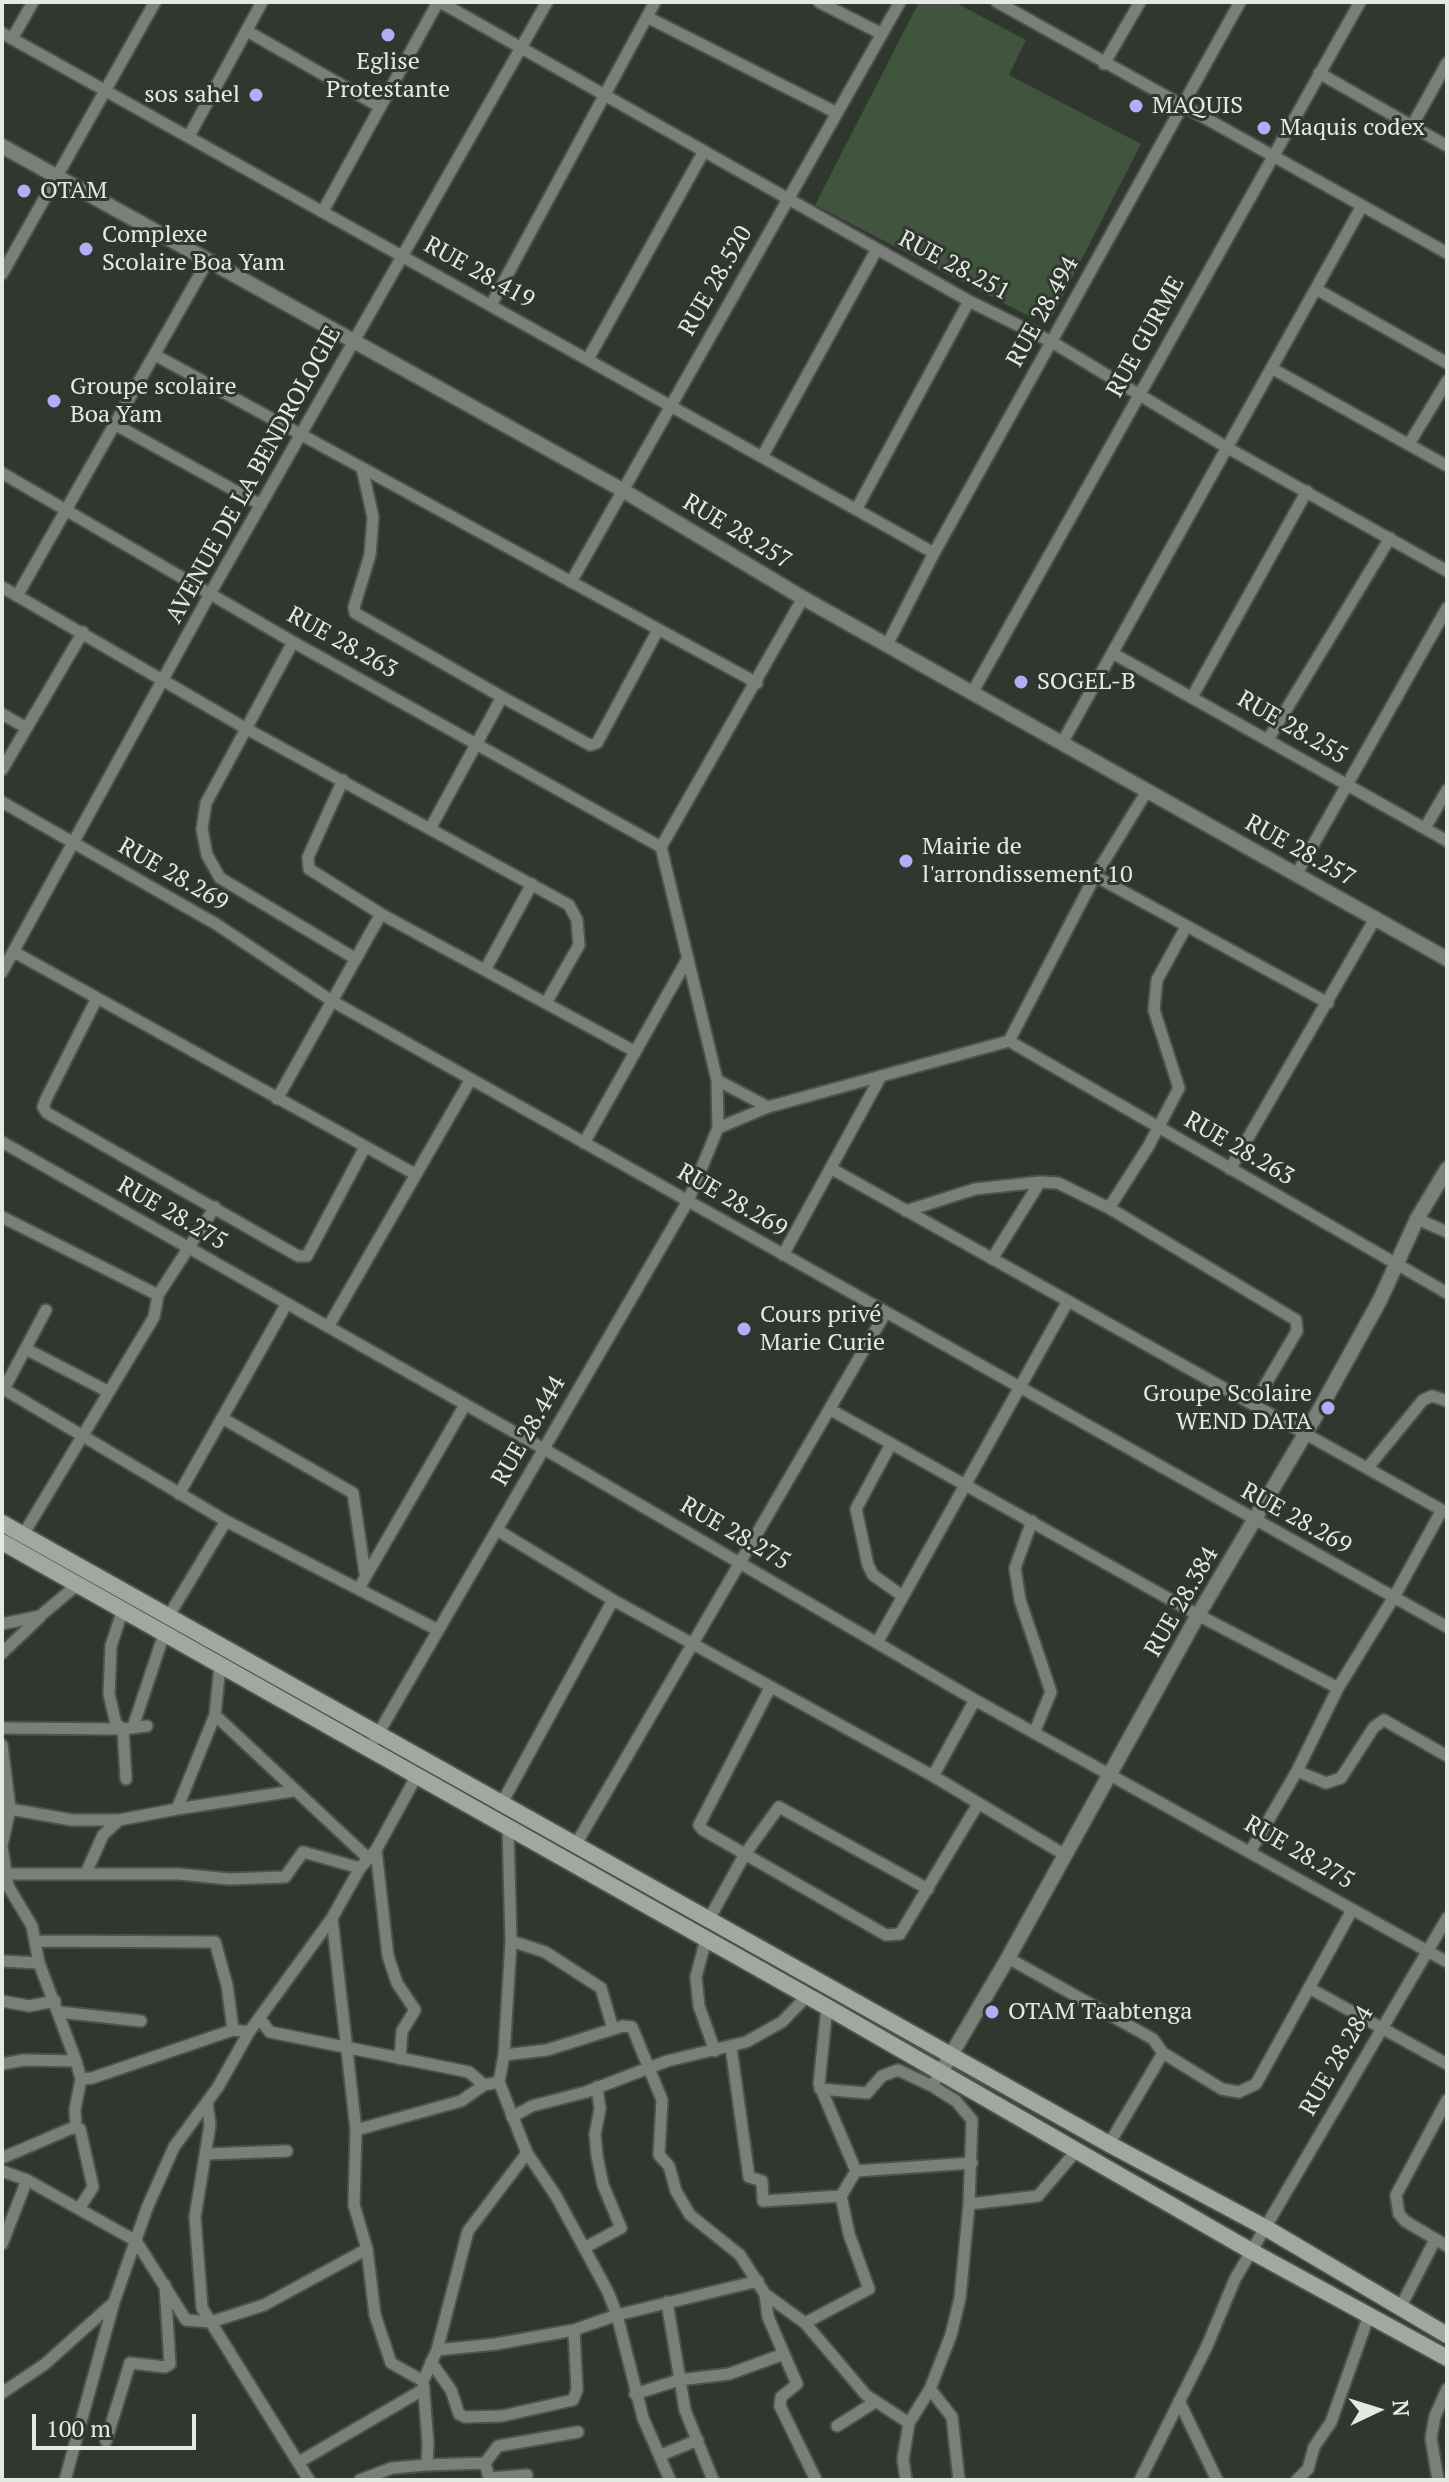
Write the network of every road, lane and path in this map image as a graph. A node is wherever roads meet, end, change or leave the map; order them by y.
1 (33, 2) edge
2 (155, 2) edge
3 (262, 2) edge
4 (439, 2) edge
5 (547, 2) edge
6 (655, 2) edge
7 (819, 2) edge
8 (900, 2) edge
9 (997, 2) edge
10 (1140, 2) edge
11 (1240, 2) edge
12 (1360, 2) edge
13 (647, 17) junction
14 (247, 31) junction
15 (882, 34) junction
16 (7, 36) edge
17 (521, 48) junction
18 (1447, 63) edge
19 (1104, 64) junction
20 (1319, 73) junction
21 (106, 89) junction
22 (604, 95) junction
23 (380, 107) junction
24 (1181, 108) junction
25 (837, 113) junction
26 (1412, 126) junction
27 (189, 136) junction
28 (2, 146) edge
29 (1447, 146) edge
30 (704, 151) junction
31 (1271, 155) junction
32 (56, 178) junction
33 (788, 199) junction
34 (1362, 206) junction
35 (323, 211) junction
36 (877, 249) junction
37 (1447, 253) edge
38 (405, 257) junction
39 (207, 262) junction
40 (3, 268) edge
41 (1316, 289) junction
42 (969, 301) junction
43 (491, 305) junction
44 (1052, 342) junction
45 (354, 343) junction
46 (155, 355) junction
47 (588, 359) junction
48 (1447, 363) edge
49 (1273, 369) junction
50 (1447, 381) edge
51 (1140, 394) junction
52 (671, 405) junction
53 (116, 425) junction
54 (302, 435) junction
55 (1409, 444) junction
56 (1226, 447) junction
57 (763, 455) junction
58 (1447, 466) edge
59 (362, 468) junction
60 (2, 473) edge
61 (624, 491) junction
62 (1307, 491) junction
63 (261, 505) junction
64 (857, 508) junction
65 (66, 511) junction
66 (1390, 538) junction
67 (934, 553) junction
68 (1447, 571) edge
69 (571, 582) junction
70 (2, 587) edge
71 (211, 592) junction
72 (17, 596) junction
73 (803, 598) junction
74 (1447, 608) edge
75 (658, 630) junction
76 (83, 632) junction
77 (293, 642) junction
78 (887, 645) junction
79 (1114, 654) junction
80 (165, 681) junction
81 (757, 683) junction
82 (972, 693) junction
83 (502, 697) junction
84 (1192, 697) junction
85 (2, 714) edge
86 (25, 727) junction
87 (245, 728) junction
88 (1269, 738) junction
89 (476, 743) junction
90 (1062, 743) junction
91 (2, 770) edge
92 (343, 780) junction
93 (1347, 785) junction
94 (1447, 790) edge
95 (1147, 791) junction
96 (2, 802) edge
97 (431, 827) junction
98 (1425, 828) junction
99 (1447, 841) edge
100 (75, 844) junction
101 (661, 847) junction
102 (1296, 875) junction
103 (1095, 876) junction
104 (532, 884) junction
105 (381, 914) junction
106 (1376, 917) junction
107 (1186, 927) junction
108 (14, 952) junction
109 (688, 958) junction
110 (356, 959) junction
111 (1447, 959) edge
112 (485, 970) junction
113 (2, 972) edge
114 (96, 1000) junction
115 (332, 1001) junction
116 (546, 1003) junction
117 (1328, 1003) junction
118 (1009, 1041) junction
119 (634, 1051) junction
120 (881, 1076) junction
121 (471, 1079) junction
122 (717, 1080) junction
123 (277, 1099) junction
124 (768, 1107) junction
125 (718, 1128) junction
126 (1157, 1128) junction
127 (2, 1142) edge
128 (584, 1143) junction
129 (365, 1147) junction
130 (832, 1169) junction
131 (1230, 1169) junction
132 (1447, 1169) edge
133 (415, 1174) junction
134 (1040, 1182) junction
135 (688, 1201) junction
136 (215, 1207) junction
137 (1109, 1208) junction
138 (906, 1211) junction
139 (2, 1217) edge
140 (1417, 1219) junction
141 (1447, 1232) edge
142 (186, 1248) junction
143 (783, 1255) junction
144 (992, 1259) junction
145 (1398, 1265) junction
146 (1447, 1293) edge
147 (158, 1295) junction
148 (1068, 1301) junction
149 (286, 1305) junction
150 (46, 1310) dead end
151 (886, 1312) junction
152 (328, 1327) junction
153 (26, 1349) junction
154 (3, 1388) edge
155 (1022, 1388) junction
156 (109, 1392) junction
157 (1447, 1401) edge
158 (1254, 1404) junction
159 (465, 1405) junction
160 (831, 1410) junction
161 (222, 1418) junction
162 (1305, 1431) junction
163 (83, 1436) junction
164 (891, 1444) junction
165 (544, 1449) junction
166 (1369, 1466) junction
167 (965, 1481) junction
168 (179, 1494) junction
169 (1444, 1512) edge
170 (226, 1521) junction
171 (1032, 1521) junction
172 (1255, 1522) junction
173 (2, 1523) edge
174 (497, 1530) junction
175 (23, 1535) junction
176 (2, 1542) edge
177 (742, 1563) junction
178 (365, 1573) junction
179 (77, 1585) junction
180 (359, 1588) junction
181 (901, 1595) junction
182 (1394, 1597) junction
183 (613, 1600) junction
184 (123, 1609) junction
185 (1198, 1615) junction
186 (40, 1616) junction
187 (168, 1617) junction
188 (2, 1624) edge
189 (1447, 1627) edge
190 (436, 1629) junction
191 (164, 1634) junction
192 (692, 1641) junction
193 (878, 1641) junction
194 (2, 1653) edge
195 (220, 1666) junction
196 (770, 1688) junction
197 (1338, 1688) junction
198 (975, 1700) junction
199 (215, 1715) junction
200 (147, 1726) dead end
201 (2, 1728) edge
202 (128, 1728) junction
203 (379, 1732) junction
204 (1034, 1733) junction
205 (2, 1745) edge
206 (369, 1750) junction
207 (1447, 1756) edge
208 (1297, 1771) junction
209 (1111, 1775) junction
210 (933, 1776) junction
211 (416, 1777) junction
212 (126, 1779) dead end
213 (293, 1791) junction
214 (503, 1801) junction
215 (978, 1804) junction
216 (10, 1809) junction
217 (177, 1809) junction
218 (119, 1820) junction
219 (508, 1828) junction
220 (3, 1841) edge
221 (576, 1844) junction
222 (1251, 1850) junction
223 (373, 1854) junction
224 (745, 1854) junction
225 (1065, 1855) junction
226 (360, 1868) junction
227 (86, 1873) junction
228 (7, 1874) junction
229 (928, 1889) junction
230 (1352, 1910) junction
231 (332, 1918) junction
232 (1447, 1918) edge
233 (709, 1919) junction
234 (706, 1939) junction
235 (37, 1941) junction
236 (511, 1941) junction
237 (1427, 1951) junction
238 (1008, 1958) junction
239 (2, 1961) edge
240 (1447, 1962) edge
241 (39, 1963) junction
242 (1309, 1988) junction
243 (807, 1996) junction
244 (2, 2001) edge
245 (57, 2006) junction
246 (827, 2007) junction
247 (259, 2018) junction
248 (141, 2021) dead end
249 (1382, 2028) junction
250 (613, 2029) junction
251 (233, 2030) junction
252 (249, 2032) junction
253 (345, 2044) junction
254 (731, 2047) junction
255 (715, 2051) junction
256 (1163, 2053) junction
257 (504, 2055) junction
258 (951, 2055) junction
259 (400, 2059) junction
260 (76, 2061) junction
261 (2, 2064) edge
262 (1447, 2064) edge
263 (650, 2067) junction
264 (81, 2079) junction
265 (936, 2079) junction
266 (499, 2082) junction
267 (484, 2085) junction
268 (597, 2087) junction
269 (820, 2089) junction
270 (1447, 2100) edge
271 (207, 2102) junction
272 (512, 2117) junction
273 (76, 2128) junction
274 (356, 2130) junction
275 (1109, 2144) junction
276 (1077, 2150) junction
277 (287, 2151) dead end
278 (527, 2153) junction
279 (207, 2154) junction
280 (2, 2158) edge
281 (972, 2163) junction
282 (2, 2171) edge
283 (856, 2171) junction
284 (27, 2180) junction
285 (841, 2196) junction
286 (969, 2204) junction
287 (79, 2209) junction
288 (1266, 2228) junction
289 (1435, 2240) junction
290 (136, 2241) junction
291 (2, 2244) edge
292 (1447, 2246) edge
293 (584, 2248) junction
294 (367, 2249) junction
295 (1251, 2251) junction
296 (758, 2281) junction
297 (165, 2283) junction
298 (765, 2294) junction
299 (114, 2302) junction
300 (667, 2302) junction
301 (1400, 2308) junction
302 (617, 2315) junction
303 (1369, 2315) junction
304 (211, 2322) junction
305 (805, 2323) junction
306 (574, 2330) junction
307 (1447, 2335) edge
308 (437, 2350) junction
309 (784, 2354) junction
310 (1447, 2358) edge
311 (431, 2362) junction
312 (679, 2380) junction
313 (423, 2385) junction
314 (930, 2389) junction
315 (1447, 2389) edge
316 (2, 2393) edge
317 (635, 2394) junction
318 (1179, 2401) junction
319 (875, 2402) junction
320 (909, 2423) junction
321 (837, 2426) dead end
322 (578, 2432) dead end
323 (698, 2440) junction
324 (106, 2441) dead end
325 (661, 2455) junction
326 (299, 2462) junction
327 (485, 2463) junction
328 (427, 2465) junction
329 (527, 2475) dead end
330 (305, 2479) edge
331 (489, 2479) edge
332 (65, 2480) edge
333 (360, 2480) edge
334 (670, 2480) edge
335 (713, 2480) edge
336 (816, 2480) edge
337 (906, 2480) edge
338 (959, 2480) edge
339 (1140, 2480) edge
340 (1217, 2480) edge
341 (1297, 2480) edge
342 (1438, 2480) edge

1 - 16 street
2 - 21 street
3 - 14 street
4 - 17 street, RUE 28.251
4 - 23 street
5 - 17 street, AVENUE DE LA BENDROLOGIE
6 - 13 street
7 - 15 street
8 - 15 street, RUE 28.520
9 - 19 street
10 - 19 street
11 - 24 street, RUE 28.494
12 - 20 street, RUE GURME
13 - 22 street
13 - 25 street
14 - 23 street
14 - 27 street
15 - 25 street, RUE 28.520
16 - 21 street, RUE 28.419
17 - 22 street, RUE 28.251
17 - 38 street, AVENUE DE LA BENDROLOGIE
18 - 26 street
19 - 24 street
20 - 26 street
20 - 31 street, RUE GURME
21 - 27 street, RUE 28.419
21 - 32 street
22 - 30 street, RUE 28.251
22 - 43 street
23 - 35 street
24 - 31 street
24 - 44 street, RUE 28.494
25 - 33 street, RUE 28.520
26 - 29 street
27 - 35 street, RUE 28.419
28 - 32 street, RUE 28.257
30 - 33 street, RUE 28.251
30 - 47 street
31 - 34 street
31 - 51 street, RUE GURME
32 - 39 street, RUE 28.257
32 - 40 street
33 - 36 street, RUE 28.251
33 - 52 street, RUE 28.520
34 - 37 street
34 - 41 street
35 - 38 street, RUE 28.419
36 - 42 street, RUE 28.251
36 - 57 street
38 - 43 street, RUE 28.419
38 - 45 street, AVENUE DE LA BENDROLOGIE
39 - 45 street, RUE 28.257
39 - 46 street
41 - 48 street
41 - 49 street
42 - 44 street, RUE 28.251
42 - 64 street
43 - 47 street, RUE 28.419
44 - 51 street, RUE 28.251
44 - 67 street, RUE 28.494
45 - 54 street, AVENUE DE LA BENDROLOGIE
45 - 61 street, RUE 28.257
46 - 53 street
46 - 54 street
47 - 52 street, RUE 28.419
49 - 55 street
49 - 56 street
50 - 55 street
51 - 56 street, RUE 28.251
51 - 82 street, RUE GURME
52 - 57 street, RUE 28.419
52 - 61 street, RUE 28.520
53 - 63 street
53 - 65 street
54 - 59 street
54 - 63 street, AVENUE DE LA BENDROLOGIE
55 - 58 street
56 - 62 street, RUE 28.251
56 - 79 street
57 - 64 street, RUE 28.419
59 - 69 street
59 - 83 street
60 - 65 street, RUE 28.263
61 - 69 street, RUE 28.520
61 - 73 street, RUE 28.257
62 - 66 street, RUE 28.251
62 - 84 street
63 - 71 street, AVENUE DE LA BENDROLOGIE
64 - 67 street, RUE 28.419
65 - 71 street, RUE 28.263
65 - 72 street
66 - 68 street, RUE 28.251
66 - 88 street
67 - 78 street, RUE 28.494
69 - 75 street
70 - 72 street
71 - 77 street, RUE 28.263
71 - 80 street, AVENUE DE LA BENDROLOGIE
72 - 76 street
73 - 78 street, RUE 28.257
73 - 81 street
74 - 93 street
75 - 81 street
75 - 83 street
76 - 80 street
76 - 86 street
77 - 87 street
77 - 89 street, RUE 28.263
78 - 82 street, RUE 28.257
79 - 84 street, RUE 28.255
79 - 90 street
80 - 87 street
80 - 100 street, AVENUE DE LA BENDROLOGIE
81 - 101 street
82 - 90 street, RUE 28.257
83 - 89 street
84 - 88 street, RUE 28.255
85 - 86 street
86 - 91 street
87 - 92 street
87 - 110 street
88 - 93 street, RUE 28.255
89 - 97 street
89 - 101 street, RUE 28.263
90 - 95 street, RUE 28.257
92 - 97 street
92 - 105 street
93 - 98 street, RUE 28.255
93 - 102 street
94 - 98 street
95 - 102 street, RUE 28.257
95 - 103 street
96 - 100 street, RUE 28.269
97 - 104 street
98 - 99 street, RUE 28.255
100 - 108 street, AVENUE DE LA BENDROLOGIE
100 - 115 street, RUE 28.269
101 - 109 street
102 - 106 street, RUE 28.257
103 - 107 street
103 - 118 street
104 - 112 street
104 - 116 street
105 - 110 street
105 - 112 street
106 - 111 street, RUE 28.257
106 - 117 street
107 - 117 street
107 - 126 street
108 - 113 street, AVENUE DE LA BENDROLOGIE
108 - 114 street
109 - 119 street
109 - 122 street
110 - 115 street
112 - 116 street
114 - 123 street
114 - 136 street
115 - 121 street, RUE 28.269
115 - 123 street
116 - 119 street
117 - 131 street
118 - 120 street
118 - 126 street, RUE 28.263
119 - 128 street
120 - 124 street
120 - 130 street
121 - 128 street, RUE 28.269
121 - 133 street
122 - 124 street
122 - 125 street
123 - 129 street
124 - 125 street
125 - 135 street, RUE 28.444
126 - 131 street, RUE 28.263
126 - 137 street
127 - 142 street, RUE 28.275
128 - 135 street, RUE 28.269
129 - 133 street
129 - 136 street
130 - 138 street
130 - 143 street
131 - 145 street, RUE 28.263
132 - 140 street, RUE 28.384
133 - 152 street
134 - 137 street
134 - 138 street
134 - 144 street
135 - 143 street, RUE 28.269
135 - 165 street, RUE 28.444
136 - 142 street
137 - 158 street
138 - 144 street
139 - 147 street
140 - 141 street
140 - 145 street, RUE 28.384
142 - 147 street
142 - 149 street, RUE 28.275
143 - 151 street, RUE 28.269
144 - 148 street
145 - 146 street, RUE 28.263
145 - 162 street, RUE 28.384
147 - 156 street
148 - 155 street
148 - 158 street
149 - 152 street, RUE 28.275
149 - 161 street
150 - 153 street
151 - 155 street, RUE 28.269
151 - 160 street
152 - 159 street, RUE 28.275
153 - 154 street
153 - 156 street
154 - 163 street
155 - 167 street
155 - 172 street, RUE 28.269
156 - 163 street
157 - 166 street
158 - 162 street
159 - 165 street, RUE 28.275
159 - 178 street
160 - 164 street
160 - 177 street
161 - 168 street
161 - 178 street
162 - 166 street
162 - 172 street, RUE 28.384
163 - 168 street
163 - 175 street
164 - 167 street
164 - 181 street
165 - 174 street, RUE 28.444
165 - 177 street, RUE 28.275
166 - 169 street
167 - 171 street
167 - 181 street
168 - 170 street
169 - 182 street
170 - 180 street
170 - 187 street
171 - 185 street
171 - 204 street
172 - 182 street, RUE 28.269
172 - 185 street, RUE 28.384
173 - 175 main road
174 - 183 street
174 - 190 street, RUE 28.444
175 - 187 main road
176 - 179 main road
177 - 192 street
177 - 193 street, RUE 28.275
178 - 180 street
179 - 184 main road
179 - 186 street
180 - 190 street
181 - 193 street
182 - 189 street, RUE 28.269
182 - 197 street
183 - 192 street
183 - 214 street
184 - 191 main road
184 - 202 street
185 - 197 street
185 - 209 street, RUE 28.384
186 - 188 street
186 - 194 street
187 - 203 main road
190 - 203 street, RUE 28.444
191 - 195 main road
191 - 202 street
192 - 196 street
192 - 221 street
193 - 198 street, RUE 28.275
195 - 199 street
195 - 206 main road
196 - 210 street
196 - 224 street
197 - 208 street
198 - 204 street, RUE 28.275
198 - 210 street
199 - 213 street
199 - 217 street
200 - 202 street
201 - 202 street
202 - 212 street
203 - 206 street, RUE 28.444
203 - 214 main road
204 - 209 street, RUE 28.275
205 - 216 street
206 - 211 main road
207 - 208 street
208 - 222 street
209 - 222 street, RUE 28.275
209 - 225 street, RUE 28.384
210 - 215 street
211 - 219 main road
211 - 223 street
213 - 217 street
213 - 223 street
214 - 221 main road
215 - 225 street
215 - 229 street
216 - 218 street
216 - 220 street
217 - 218 street
218 - 227 street
219 - 234 main road
219 - 236 street
220 - 228 street
221 - 233 main road
222 - 230 street, RUE 28.275
223 - 226 street
223 - 259 street
224 - 229 street
224 - 229 street
224 - 233 street
225 - 238 street, RUE 28.384
226 - 227 street
226 - 231 street
227 - 228 street
228 - 235 street
230 - 237 street, RUE 28.275
230 - 242 street
231 - 247 street
231 - 253 street
232 - 237 street, RUE 28.284
233 - 258 main road
234 - 243 main road
234 - 255 street
235 - 241 street
235 - 251 street
236 - 250 street
236 - 257 street
237 - 240 street, RUE 28.275
237 - 249 street, RUE 28.284
238 - 256 street
238 - 258 street, RUE 28.384
239 - 241 street
241 - 245 street
242 - 249 street
242 - 256 street
243 - 246 main road
243 - 254 street
244 - 245 street
245 - 248 street
245 - 260 street
246 - 265 main road
246 - 269 street
247 - 252 street
247 - 253 street
249 - 262 street
249 - 288 street, RUE 28.284
250 - 257 street
250 - 263 street
251 - 252 street
251 - 264 street
252 - 271 street
253 - 259 street
253 - 274 street
254 - 255 street
254 - 285 street
255 - 263 street
256 - 275 street
257 - 266 street
258 - 265 street, RUE 28.384
258 - 275 main road
259 - 267 street
260 - 261 street
260 - 264 street
263 - 268 street
263 - 296 street
264 - 273 street
265 - 269 street
265 - 276 main road
265 - 281 street
266 - 267 street
266 - 272 street
267 - 274 street
268 - 272 street
268 - 293 street
269 - 283 street
270 - 289 street
271 - 279 street
271 - 290 street
272 - 278 street
273 - 280 street
273 - 287 street
274 - 294 street
275 - 288 main road
276 - 286 street
276 - 295 main road
277 - 279 street
278 - 293 street
278 - 308 street
279 - 304 street
281 - 283 street
281 - 286 street
282 - 284 street
283 - 285 street
284 - 287 street
284 - 291 street
285 - 305 street
286 - 314 street
287 - 290 street
288 - 295 street, RUE 28.284
288 - 301 main road
289 - 292 street
289 - 301 street
290 - 297 street
290 - 299 street
293 - 302 street
294 - 304 street
294 - 313 street
295 - 303 main road
295 - 318 street, RUE 28.284
296 - 298 street
296 - 300 street
297 - 304 street
297 - 324 street
298 - 305 street
298 - 309 street
299 - 316 street
299 - 332 street
300 - 302 street
300 - 312 street
301 - 307 main road
302 - 306 street
302 - 317 street
303 - 310 main road
303 - 341 street
304 - 326 street
305 - 319 street
306 - 308 street
306 - 311 street
308 - 311 street
309 - 312 street
309 - 336 street
311 - 313 street
312 - 317 street
312 - 323 street
313 - 326 street
313 - 328 street
314 - 320 street
314 - 338 street
315 - 342 street
317 - 325 street
318 - 339 street, RUE 28.284
318 - 340 street
319 - 320 street
319 - 321 street
320 - 337 street
322 - 327 street
323 - 325 street
323 - 335 street
325 - 334 street
326 - 330 street
327 - 328 street
327 - 331 street
328 - 333 street
329 - 331 street

